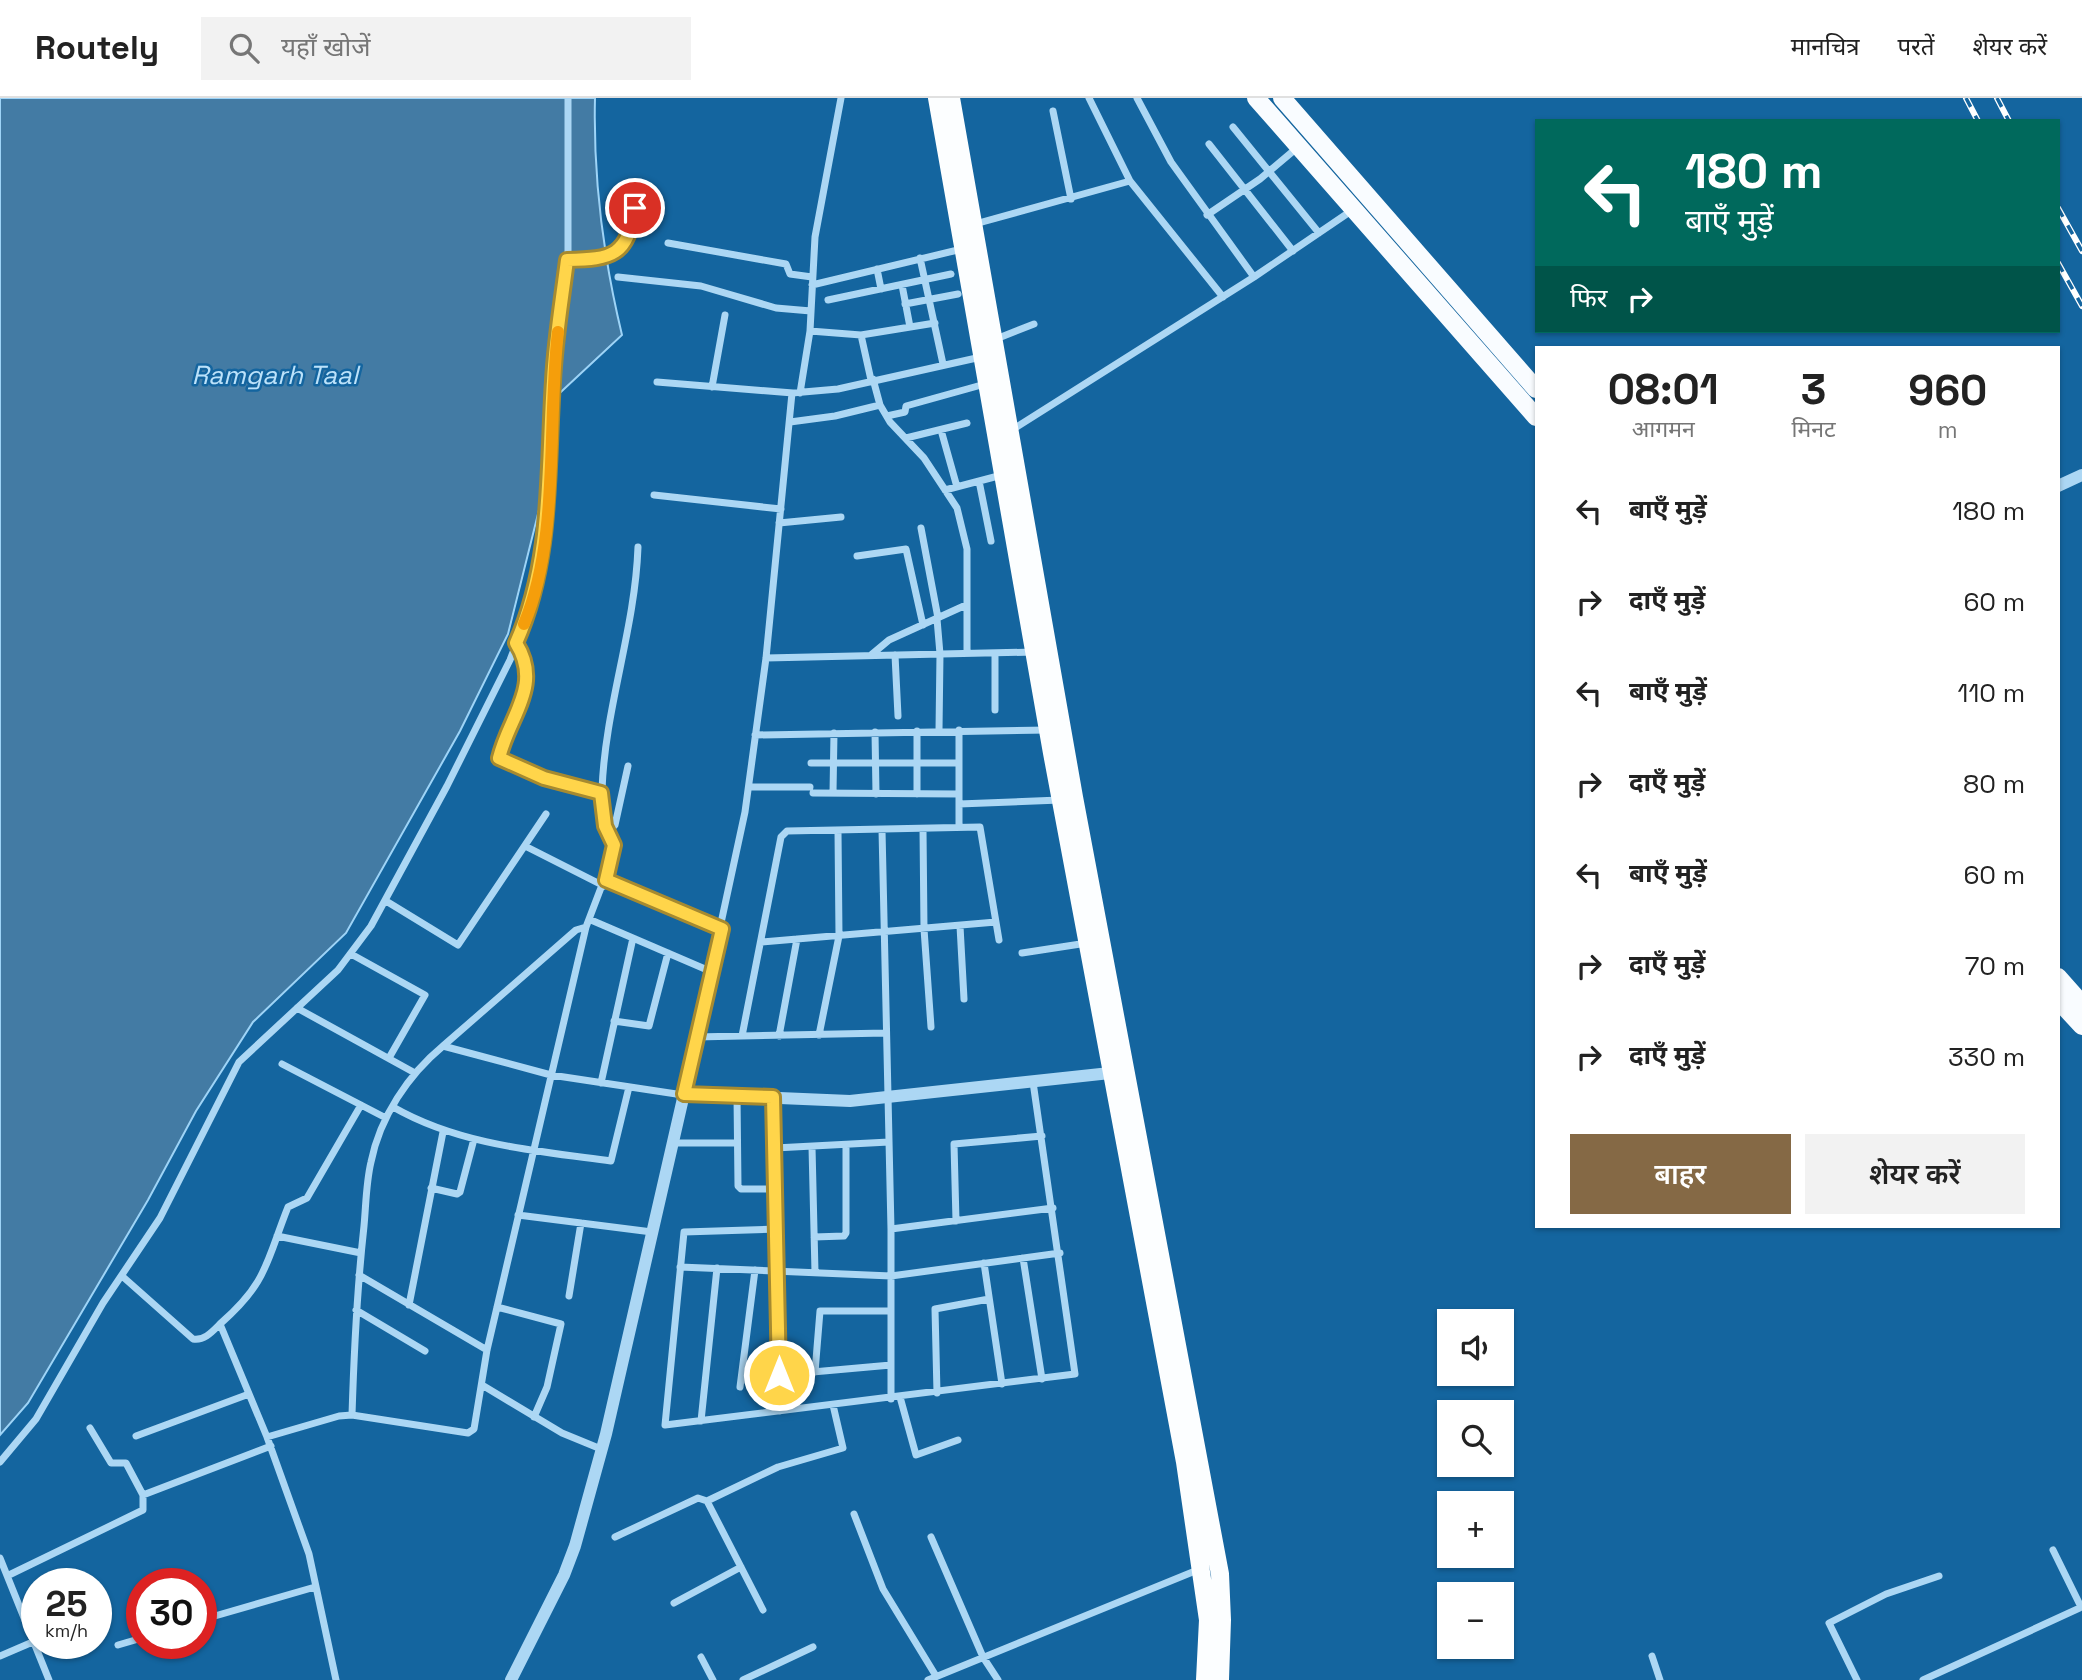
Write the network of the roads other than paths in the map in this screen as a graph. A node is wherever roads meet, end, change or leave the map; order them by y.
1 (568, 98) edge
2 (841, 98) edge
3 (937, 98) edge
4 (951, 98) edge
5 (1088, 98) edge
6 (1137, 98) edge
7 (1256, 98) edge
8 (1282, 98) edge
9 (1053, 111) dead end
10 (1233, 127) dead end
11 (1209, 144) dead end
12 (1298, 147) junction
13 (1269, 172) junction
14 (1130, 181) junction
15 (1244, 190) junction
16 (1370, 198) junction
17 (1071, 199) junction
18 (635, 208) dead end
19 (1353, 209) junction
20 (1207, 215) junction
21 (965, 227) junction
22 (1320, 233) junction
23 (668, 243) dead end
24 (963, 249) junction
25 (1293, 251) junction
26 (920, 258) junction
27 (567, 260) junction
28 (877, 269) junction
29 (951, 274) dead end
30 (618, 277) dead end
31 (1254, 277) junction
32 (925, 280) junction
33 (812, 281) junction
34 (902, 285) junction
35 (881, 289) junction
36 (958, 294) dead end
37 (1223, 297) junction
38 (828, 300) dead end
39 (929, 300) junction
40 (905, 304) junction
41 (811, 312) junction
42 (725, 315) dead end
43 (934, 323) junction
44 (1034, 324) dead end
45 (910, 327) junction
46 (810, 331) junction
47 (861, 335) junction
48 (994, 340) junction
49 (983, 357) junction
50 (943, 364) junction
51 (872, 379) junction
52 (657, 383) dead end
53 (988, 383) junction
54 (712, 387) junction
55 (1535, 388) edge
56 (796, 393) junction
57 (880, 405) junction
58 (887, 416) junction
59 (1535, 416) edge
60 (790, 422) junction
61 (967, 423) dead end
62 (941, 430) junction
63 (1004, 432) junction
64 (906, 438) junction
65 (1004, 474) junction
66 (2082, 475) edge
67 (979, 481) junction
68 (2060, 485) edge
69 (957, 487) junction
70 (945, 490) junction
71 (654, 495) dead end
72 (781, 509) junction
73 (841, 517) dead end
74 (779, 523) junction
75 (920, 528) dead end
76 (991, 541) dead end
77 (638, 547) dead end
78 (857, 556) dead end
79 (966, 605) junction
80 (937, 619) junction
81 (923, 625) junction
82 (516, 643) junction
83 (1036, 652) junction
84 (968, 653) junction
85 (995, 653) junction
86 (940, 654) junction
87 (870, 655) junction
88 (895, 655) junction
89 (766, 658) junction
90 (995, 710) dead end
91 (898, 716) dead end
92 (939, 730) junction
93 (959, 730) junction
94 (1048, 730) junction
95 (917, 731) junction
96 (875, 732) junction
97 (834, 733) junction
98 (755, 735) junction
99 (811, 763) dead end
100 (834, 763) junction
101 (876, 763) junction
102 (917, 763) junction
103 (959, 763) junction
104 (628, 766) dead end
105 (749, 787) junction
106 (601, 793) junction
107 (833, 793) junction
108 (876, 794) junction
109 (917, 794) junction
110 (959, 794) junction
111 (1060, 800) junction
112 (959, 804) junction
113 (546, 814) dead end
114 (959, 827) junction
115 (923, 829) junction
116 (882, 830) junction
117 (838, 831) junction
118 (607, 833) junction
119 (525, 846) junction
120 (605, 883) junction
121 (387, 899) junction
122 (996, 922) junction
123 (589, 923) junction
124 (960, 926) junction
125 (722, 929) junction
126 (924, 929) junction
127 (883, 933) junction
128 (839, 936) junction
129 (633, 938) junction
130 (797, 939) junction
131 (999, 940) dead end
132 (761, 942) junction
133 (1087, 943) junction
134 (668, 953) junction
135 (1022, 953) dead end
136 (351, 954) junction
137 (712, 972) junction
138 (2060, 979) edge
139 (964, 999) dead end
140 (2060, 1002) edge
141 (2082, 1004) edge
142 (297, 1008) junction
143 (614, 1021) junction
144 (2082, 1026) edge
145 (931, 1027) dead end
146 (886, 1033) junction
147 (779, 1035) junction
148 (820, 1035) junction
149 (742, 1036) junction
150 (696, 1037) junction
151 (443, 1046) junction
152 (388, 1058) junction
153 (282, 1064) dead end
154 (415, 1073) junction
155 (1110, 1073) junction
156 (551, 1075) junction
157 (1033, 1082) junction
158 (601, 1083) junction
159 (629, 1087) junction
160 (683, 1094) junction
161 (737, 1095) junction
162 (773, 1097) junction
163 (888, 1097) junction
164 (361, 1105) junction
165 (393, 1107) junction
166 (386, 1118) junction
167 (443, 1132) junction
168 (1042, 1136) junction
169 (474, 1139) junction
170 (889, 1142) junction
171 (672, 1143) junction
172 (737, 1143) junction
173 (846, 1145) junction
174 (812, 1147) junction
175 (775, 1148) junction
176 (534, 1151) junction
177 (431, 1188) junction
178 (777, 1189) junction
179 (1053, 1208) junction
180 (518, 1215) junction
181 (956, 1221) junction
182 (581, 1223) junction
183 (778, 1229) junction
184 (891, 1229) junction
185 (652, 1232) junction
186 (277, 1236) junction
187 (814, 1237) junction
188 (361, 1253) junction
189 (1060, 1253) junction
190 (1023, 1258) junction
191 (984, 1263) junction
192 (680, 1267) junction
193 (717, 1268) junction
194 (755, 1270) junction
195 (779, 1270) junction
196 (815, 1272) junction
197 (359, 1275) junction
198 (122, 1276) junction
199 (891, 1276) junction
200 (569, 1296) dead end
201 (989, 1299) junction
202 (409, 1305) junction
203 (497, 1307) junction
204 (356, 1310) junction
205 (891, 1311) junction
206 (220, 1324) junction
207 (486, 1350) junction
208 (425, 1351) dead end
209 (891, 1365) junction
210 (815, 1372) junction
211 (779, 1375) junction
212 (1042, 1379) junction
213 (1002, 1384) junction
214 (482, 1385) junction
215 (740, 1387) dead end
216 (937, 1393) junction
217 (249, 1394) junction
218 (895, 1398) junction
219 (833, 1405) junction
220 (779, 1411) junction
221 (352, 1415) junction
222 (534, 1418) junction
223 (701, 1421) junction
224 (90, 1428) dead end
225 (136, 1436) dead end
226 (267, 1437) junction
227 (958, 1440) dead end
228 (271, 1446) junction
229 (601, 1449) junction
230 (0, 1462) edge
231 (143, 1495) junction
232 (707, 1501) junction
233 (854, 1514) dead end
234 (615, 1536) dead end
235 (931, 1537) dead end
236 (2053, 1550) dead end
237 (0, 1558) edge
238 (741, 1567) junction
239 (1201, 1569) junction
240 (9, 1575) junction
241 (1939, 1576) dead end
242 (315, 1587) junction
243 (674, 1603) dead end
244 (21, 1605) edge
245 (2082, 1607) edge
246 (763, 1611) dead end
247 (217, 1615) edge
248 (126, 1643) edge
249 (118, 1645) dead end
250 (21, 1646) edge
251 (813, 1647) dead end
252 (0, 1656) edge
253 (1652, 1656) dead end
254 (701, 1657) dead end
255 (983, 1657) junction
256 (42, 1659) edge
257 (932, 1678) edge
258 (49, 1680) edge
259 (336, 1680) edge
260 (511, 1680) edge
261 (713, 1680) edge
262 (743, 1680) edge
263 (998, 1680) edge
264 (1205, 1680) edge
265 (1220, 1680) edge
266 (1660, 1680) edge
267 (1857, 1680) edge
268 (1923, 1680) edge

1 - 27 street
2 - 33 street
3 - 21 highway
4 - 21 highway
5 - 14 street
6 - 20 street
7 - 12 main road
8 - 16 main road
9 - 17 street
10 - 13 street
11 - 15 street
12 - 13 street
12 - 19 main road
13 - 15 street
13 - 22 street
14 - 17 street
14 - 37 street
15 - 20 street
15 - 25 street
16 - 19 street
16 - 55 main road
17 - 21 street
18 - 27 street
19 - 22 street
19 - 59 main road
20 - 31 street
21 - 24 highway
21 - 48 highway
22 - 25 street
23 - 33 street
24 - 26 street
24 - 49 highway
25 - 31 street
26 - 28 street
26 - 32 street
27 - 82 street
28 - 33 street
28 - 35 street
29 - 32 street
30 - 41 street
31 - 37 street
32 - 34 street
32 - 39 street
33 - 41 street
34 - 35 street
34 - 40 street
35 - 38 street
36 - 39 street
37 - 63 street
39 - 40 street
39 - 43 street
40 - 45 street
41 - 46 street
42 - 54 street
43 - 45 street
43 - 50 street
44 - 48 street
45 - 47 street
46 - 47 street
46 - 56 street
47 - 51 street
48 - 63 highway
49 - 50 street
49 - 53 highway
50 - 51 street
51 - 56 street
51 - 57 street
52 - 54 street
53 - 58 street
53 - 63 highway
54 - 56 street
56 - 60 street
57 - 58 street
57 - 60 street
58 - 64 street
60 - 72 street
61 - 62 street
62 - 64 street
62 - 69 street
63 - 65 highway
63 - 265 highway
64 - 70 street
65 - 67 street
65 - 83 highway
66 - 68 street
67 - 69 street
67 - 76 street
69 - 70 street
70 - 79 street
71 - 72 street
72 - 74 street
73 - 74 street
74 - 89 street
75 - 80 street
77 - 106 street
78 - 81 street
79 - 80 street
79 - 84 street
80 - 81 street
80 - 86 street
81 - 87 street
82 - 106 street
82 - 121 street
83 - 85 street
83 - 94 highway
84 - 85 street
84 - 86 street
85 - 90 street
86 - 88 street
86 - 92 street
87 - 88 street
87 - 89 street
88 - 91 street
89 - 98 street
92 - 93 street
92 - 95 street
93 - 94 street
93 - 103 street
94 - 111 highway
95 - 96 street
95 - 102 street
96 - 97 street
96 - 101 street
97 - 98 street
97 - 100 street
98 - 105 street
99 - 100 street
100 - 101 street
100 - 107 street
101 - 102 street
101 - 108 street
102 - 103 street
102 - 109 street
103 - 110 street
104 - 118 street
105 - 107 street
105 - 125 street
106 - 118 street
107 - 108 street
108 - 109 street
109 - 110 street
110 - 112 street
111 - 112 street
111 - 133 highway
112 - 114 street
113 - 119 street
114 - 115 street
114 - 122 street
115 - 116 street
115 - 126 street
116 - 117 street
116 - 127 street
117 - 128 street
117 - 132 street
118 - 120 street
119 - 120 street
119 - 121 street
120 - 123 street
120 - 125 street
121 - 136 street
122 - 124 street
122 - 131 street
123 - 129 street
123 - 151 street
123 - 156 street
124 - 126 street
124 - 139 street
125 - 137 street
126 - 127 street
126 - 145 street
127 - 128 street
127 - 146 street
128 - 130 street
128 - 148 street
129 - 134 street
129 - 143 street
130 - 132 street
130 - 147 street
132 - 149 street
133 - 135 street
133 - 155 highway
134 - 137 street
134 - 143 street
136 - 142 street
136 - 152 street
137 - 150 street
138 - 141 main road
140 - 144 main road
142 - 152 street
142 - 198 street
143 - 158 street
146 - 148 street
146 - 163 street
147 - 148 street
147 - 149 street
149 - 150 street
150 - 160 street
151 - 154 street
151 - 156 street
152 - 154 street
153 - 164 street
154 - 165 street
155 - 157 street
155 - 239 highway
156 - 158 street
156 - 176 street
157 - 163 street
157 - 168 street
158 - 159 street
159 - 160 street
159 - 176 street
160 - 161 street
160 - 171 street
161 - 162 street
161 - 172 street
162 - 163 street
162 - 175 street
163 - 170 street
164 - 166 street
164 - 186 street
165 - 166 street
165 - 167 street
166 - 188 street
167 - 169 street
167 - 177 street
168 - 179 street
168 - 181 street
169 - 176 street
169 - 177 street
170 - 173 street
170 - 184 street
171 - 172 street
171 - 185 street
172 - 178 street
173 - 174 street
173 - 187 street
174 - 175 street
174 - 187 street
175 - 178 street
176 - 180 street
177 - 202 street
178 - 183 street
179 - 181 street
179 - 189 street
180 - 182 street
180 - 203 street
181 - 184 street
182 - 185 street
182 - 200 street
183 - 192 street
183 - 195 street
184 - 199 street
185 - 229 street
186 - 188 street
186 - 206 street
187 - 196 street
188 - 197 street
189 - 190 street
189 - 212 street
190 - 191 street
190 - 212 street
191 - 199 street
191 - 201 street
192 - 193 street
192 - 223 street
193 - 194 street
193 - 223 street
194 - 195 street
194 - 215 street
195 - 196 street
195 - 211 street
196 - 199 street
197 - 202 street
197 - 204 street
198 - 206 street
198 - 230 street
199 - 205 street
201 - 213 street
201 - 216 street
202 - 207 street
203 - 207 street
203 - 222 street
204 - 208 street
204 - 221 street
205 - 209 street
205 - 210 street
206 - 217 street
207 - 214 street
209 - 210 street
209 - 218 street
210 - 211 street
211 - 220 street
212 - 213 street
213 - 216 street
214 - 221 street
214 - 222 street
216 - 218 street
217 - 225 street
217 - 226 street
218 - 219 street
218 - 227 street
219 - 220 street
219 - 232 street
220 - 223 street
221 - 226 street
222 - 229 street
224 - 231 street
226 - 228 street
228 - 231 street
228 - 242 street
229 - 260 street
231 - 240 street
232 - 234 street
232 - 238 street
233 - 257 street
235 - 255 street
236 - 245 street
237 - 240 street
238 - 243 street
238 - 246 street
239 - 255 street
239 - 264 highway
240 - 244 street
241 - 267 street
242 - 247 street
242 - 259 street
245 - 268 street
248 - 249 street
250 - 252 street
251 - 262 street
253 - 266 street
254 - 261 street
255 - 257 street
255 - 263 street
256 - 258 street

